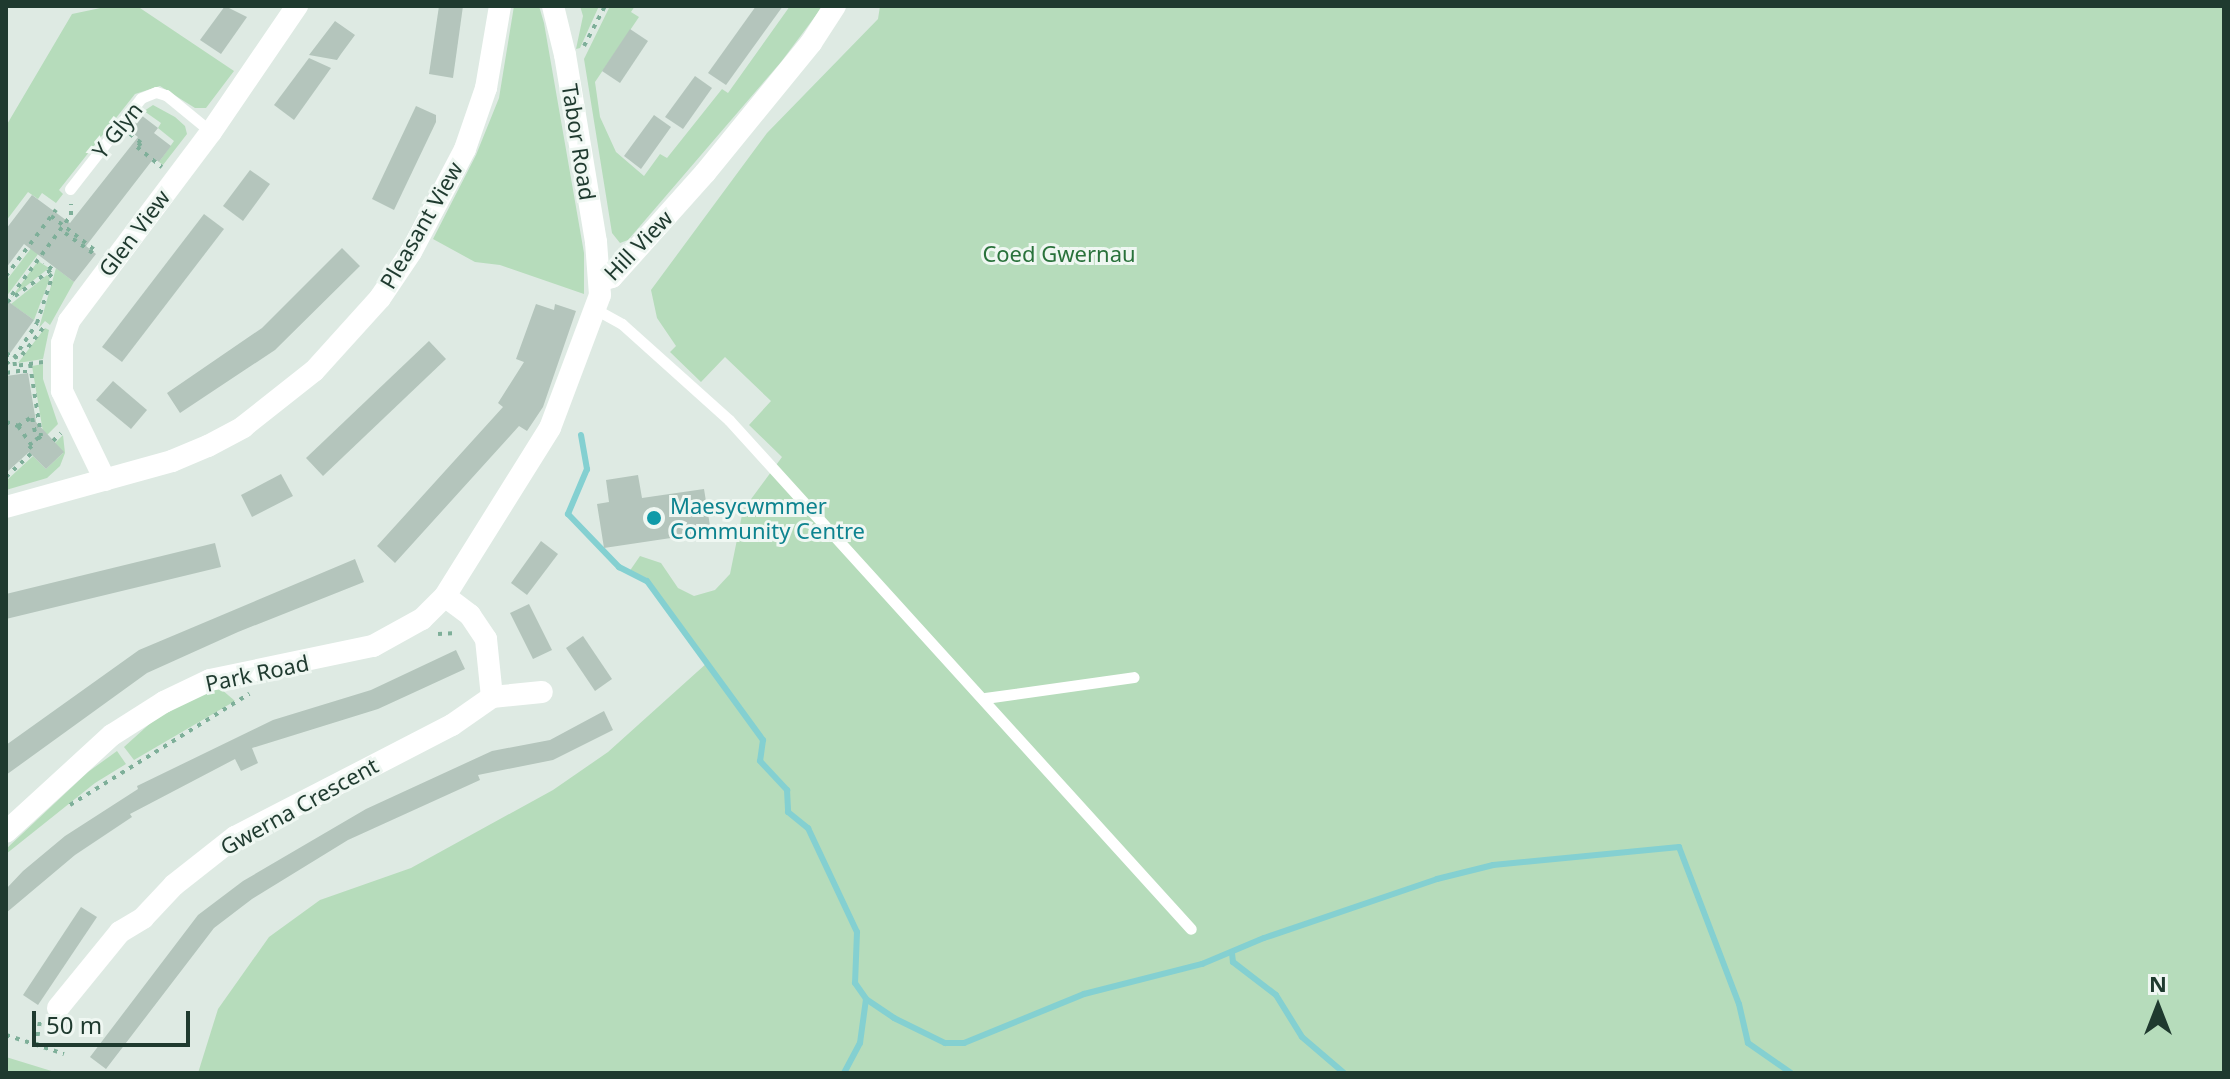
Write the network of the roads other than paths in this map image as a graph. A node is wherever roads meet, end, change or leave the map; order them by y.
1 (297, 6) edge
2 (500, 6) edge
3 (553, 6) edge
4 (835, 6) edge
5 (211, 132) junction
6 (70, 189) road end
7 (601, 280) junction
8 (595, 309) junction
9 (105, 480) junction
10 (6, 507) edge
11 (445, 596) junction
12 (1134, 677) dead end
13 (542, 692) dead end
14 (492, 697) junction
15 (985, 698) junction
16 (6, 832) edge
17 (1191, 929) dead end
18 (50, 1010) road end

1 - 5 street, Glen View
2 - 9 street, Pleasant View
3 - 7 street, Tabor Road
4 - 7 street, Hill View
5 - 6 lane, Y Glyn
5 - 9 street, Glen View
7 - 8 street, Hill View
8 - 11 street, Hill View
8 - 15 lane
9 - 10 street, Pleasant View
11 - 14 street
11 - 16 street, Park Road
12 - 15 lane
13 - 14 street, Gwerna Crescent
14 - 18 street, Gwerna Crescent
15 - 17 lane

